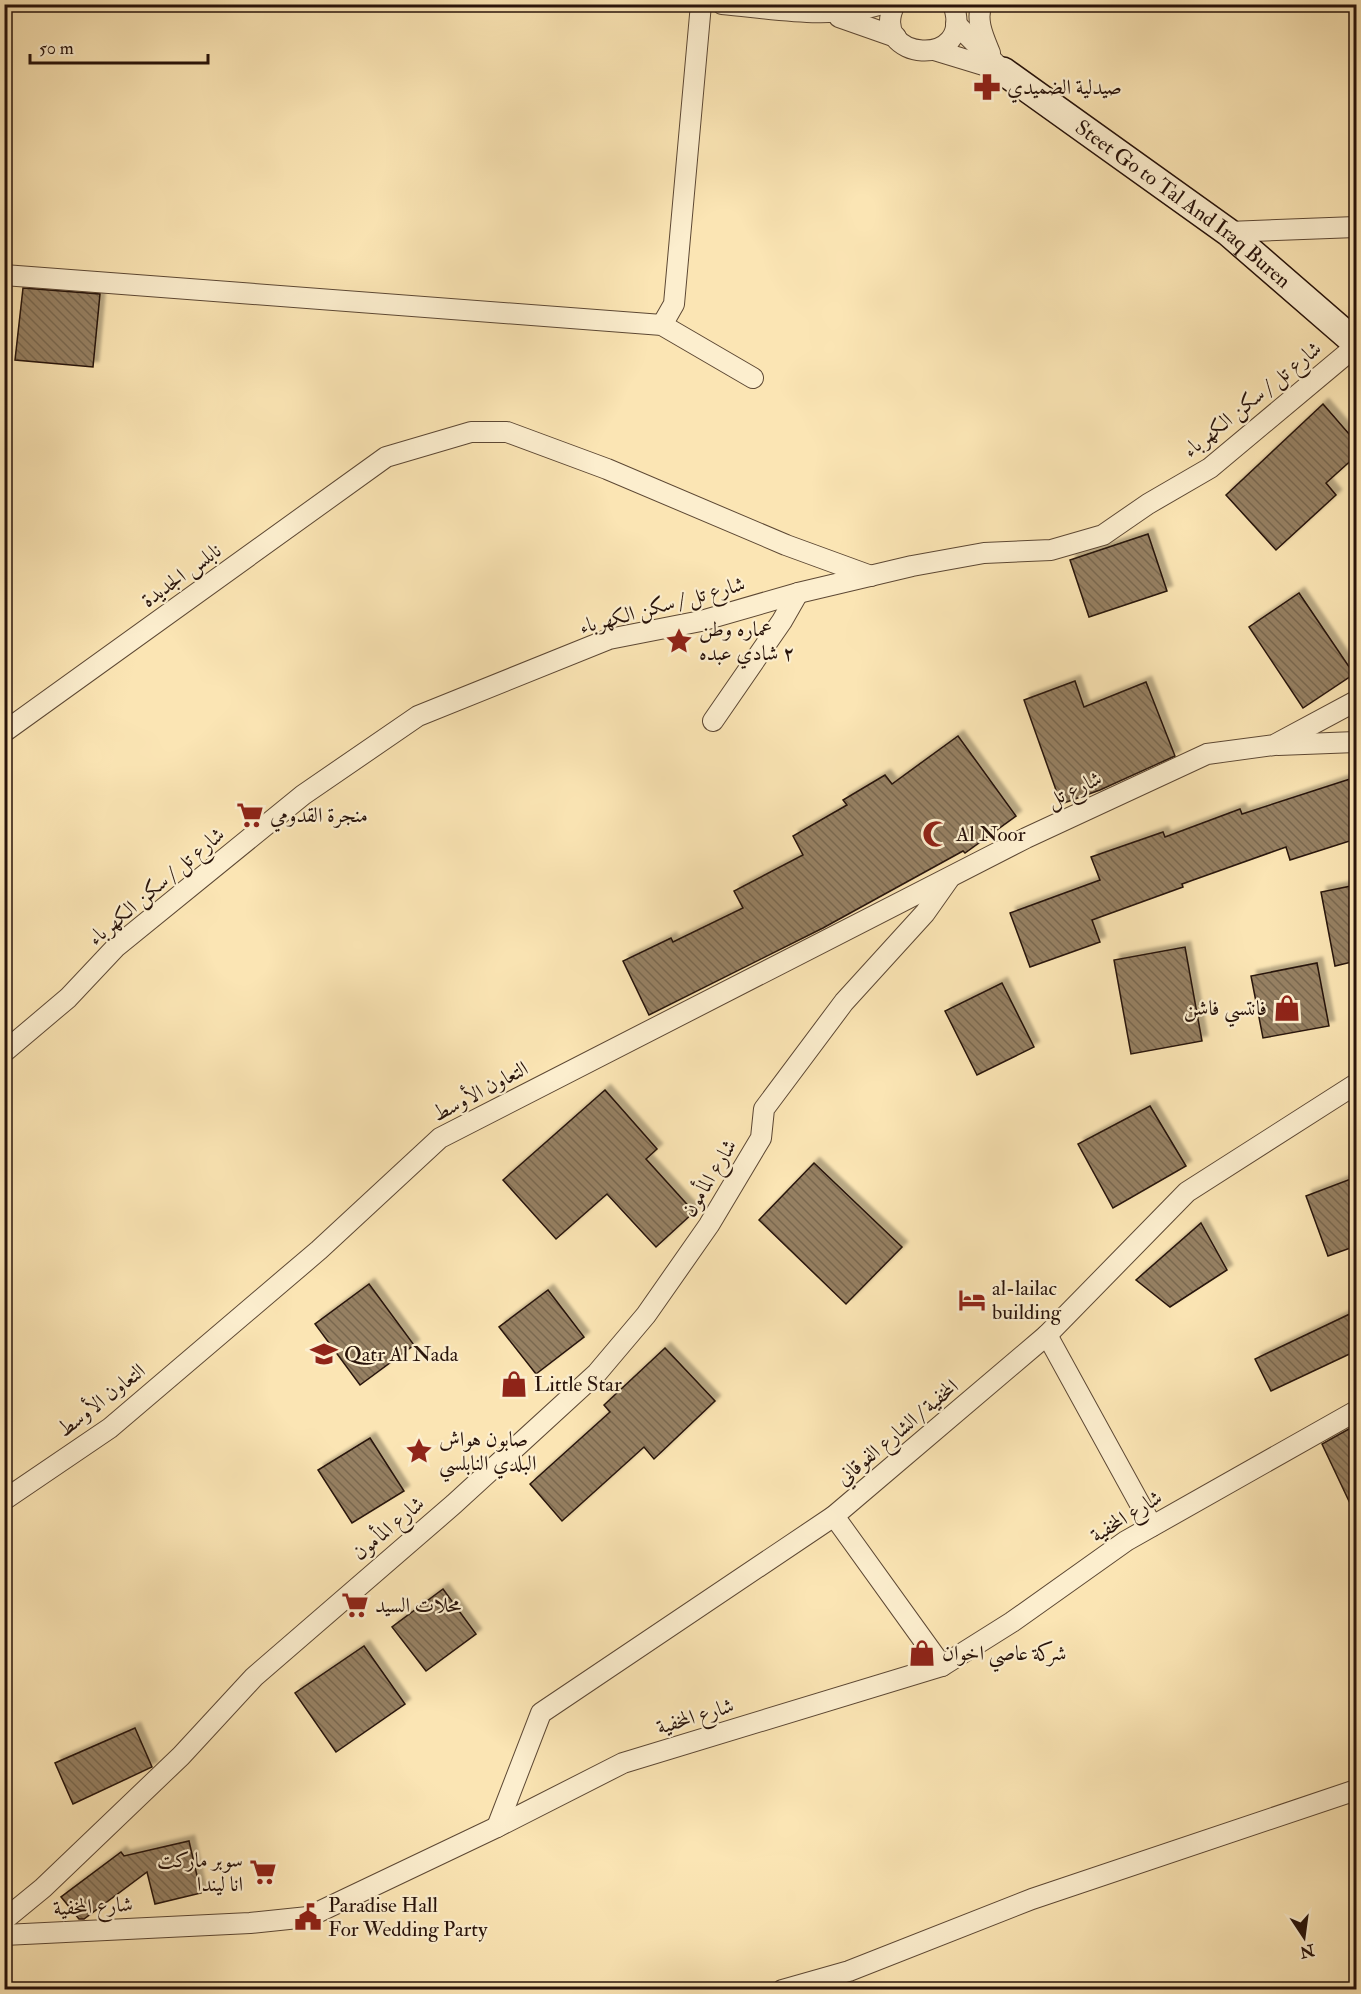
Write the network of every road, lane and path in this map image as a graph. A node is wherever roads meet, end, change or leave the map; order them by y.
1 (702, 4) edge
2 (722, 4) edge
3 (884, 4) edge
4 (895, 4) edge
5 (982, 4) edge
6 (958, 12) edge
7 (824, 13) junction
8 (896, 37) junction
9 (934, 50) junction
10 (998, 66) junction
11 (1356, 227) edge
12 (1228, 232) junction
13 (4, 275) edge
14 (662, 325) junction
15 (1356, 344) edge
16 (753, 378) dead end
17 (871, 576) junction
18 (798, 593) junction
19 (1356, 701) edge
20 (713, 721) dead end
21 (4, 732) edge
22 (1356, 742) edge
23 (1274, 745) junction
24 (950, 877) junction
25 (4, 1052) edge
26 (1356, 1084) edge
27 (761, 1138) joint
28 (1047, 1335) junction
29 (1356, 1411) edge
30 (4, 1500) edge
31 (834, 1516) junction
32 (1152, 1526) junction
33 (942, 1666) junction
34 (1356, 1790) edge
35 (497, 1827) junction
36 (4, 1920) edge
37 (4, 1935) edge
38 (782, 1989) edge

1 - 14 street
2 - 7 street
3 - 7 street
4 - 8 street
5 - 10 street
6 - 9 street
6 - 10 street
7 - 8 street
8 - 9 street
9 - 10 street
10 - 12 street, Steet Go to Tal And Iraq Buren
11 - 12 street
12 - 15 street, Steet Go to Tal And Iraq Buren
13 - 14 street
14 - 16 street
15 - 17 street, شارع تل / سكن الكهرباء
17 - 18 street, شارع تل / سكن الكهرباء
17 - 21 street, نابلس الجديدة
18 - 20 street
18 - 25 street, شارع تل / سكن الكهرباء
19 - 23 street, شارع تل
22 - 23 street
23 - 24 street, شارع تل
24 - 27 street, شارع تل
24 - 30 street, التعاون الأوسط
26 - 28 street, المخفية / الشارع الفوقاني
27 - 36 street, شارع المأمون
28 - 31 street, المخفية / الشارع الفوقاني
28 - 32 street
29 - 32 street, شارع المخفية
31 - 33 street
31 - 35 street, المخفية / الشارع الفوقاني
32 - 33 street, شارع المخفية
33 - 35 street, شارع المخفية
34 - 38 street
35 - 37 street, شارع المخفية

